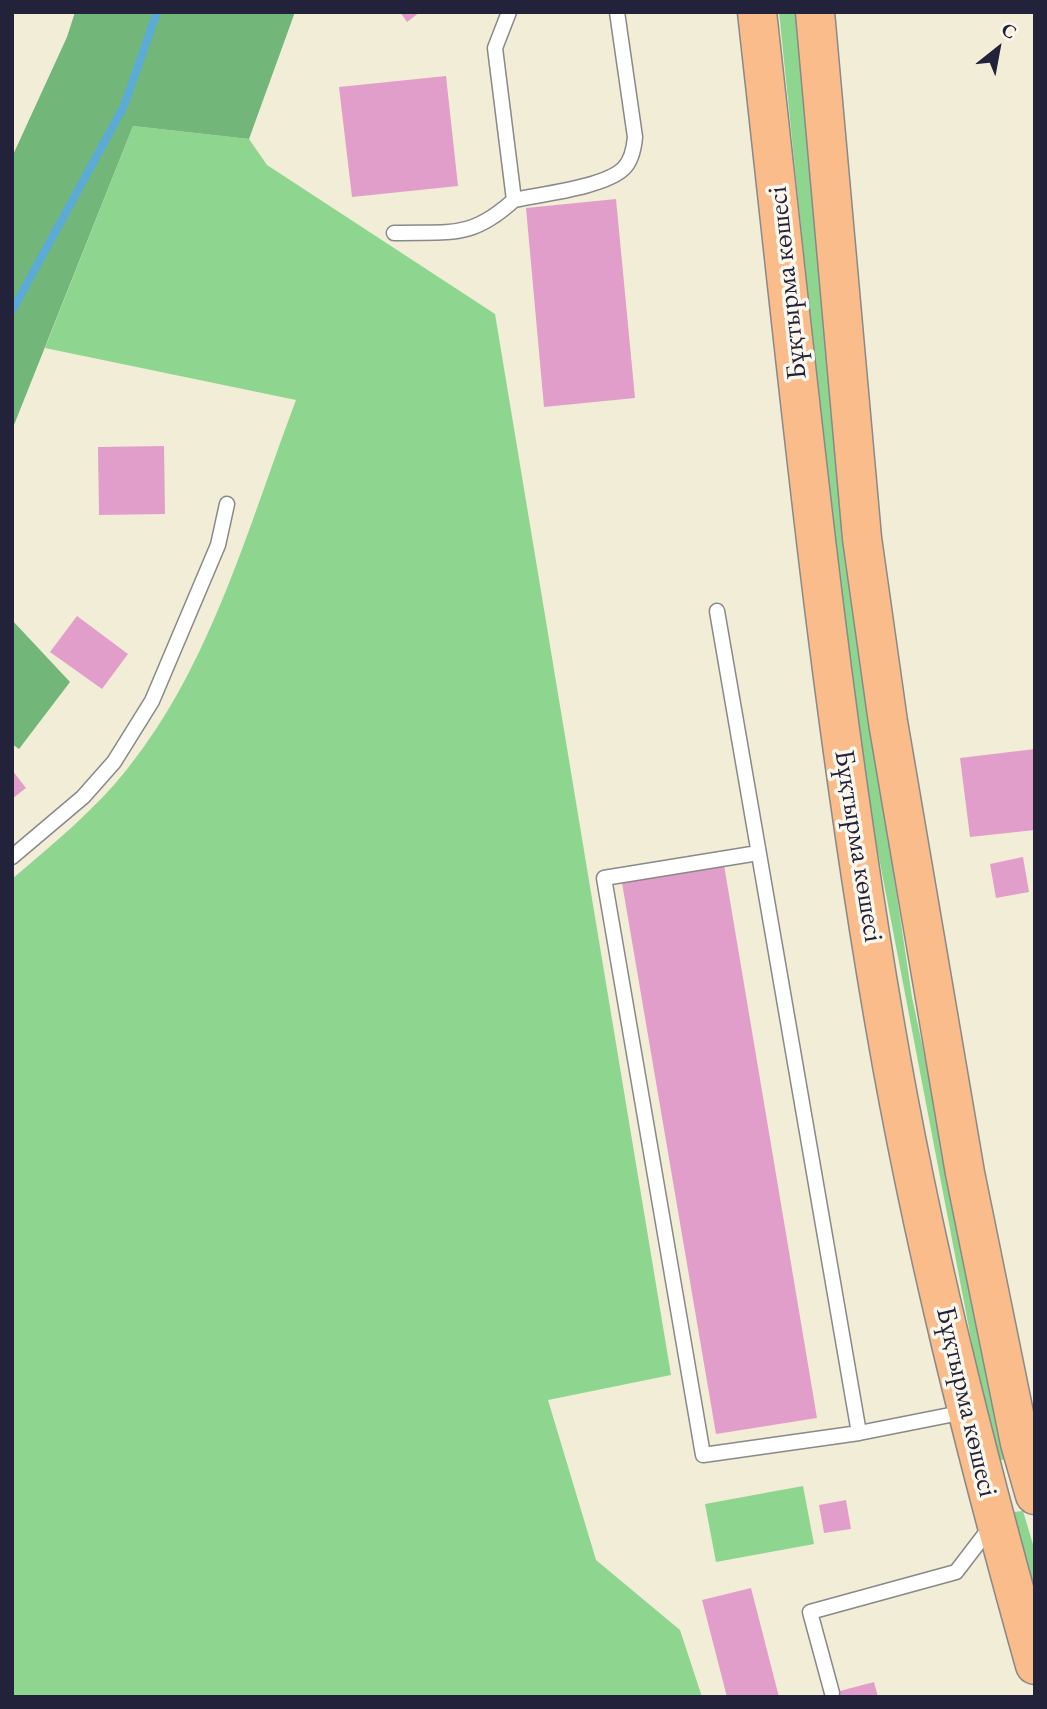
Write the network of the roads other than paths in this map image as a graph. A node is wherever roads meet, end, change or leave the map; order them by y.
1 (509, 12) edge
2 (617, 12) edge
3 (757, 12) edge
4 (815, 12) edge
5 (514, 200) junction
6 (394, 233) dead end
7 (226, 504) dead end
8 (717, 611) dead end
9 (758, 853) junction
10 (12, 857) edge
11 (966, 1412) junction
12 (859, 1433) junction
13 (1034, 1491) edge
14 (991, 1509) junction
15 (1035, 1665) edge
16 (832, 1693) dead end

1 - 5 lane
2 - 5 lane
3 - 11 main road, Бұқтырма көшесі
4 - 13 main road, Бұқтырма көшесі
5 - 6 lane
7 - 10 lane
8 - 9 lane
9 - 12 lane
9 - 12 lane
11 - 12 lane
11 - 14 main road, Бұқтырма көшесі
13 - 14 main road
14 - 15 main road, Бұқтырма көшесі
14 - 16 lane

